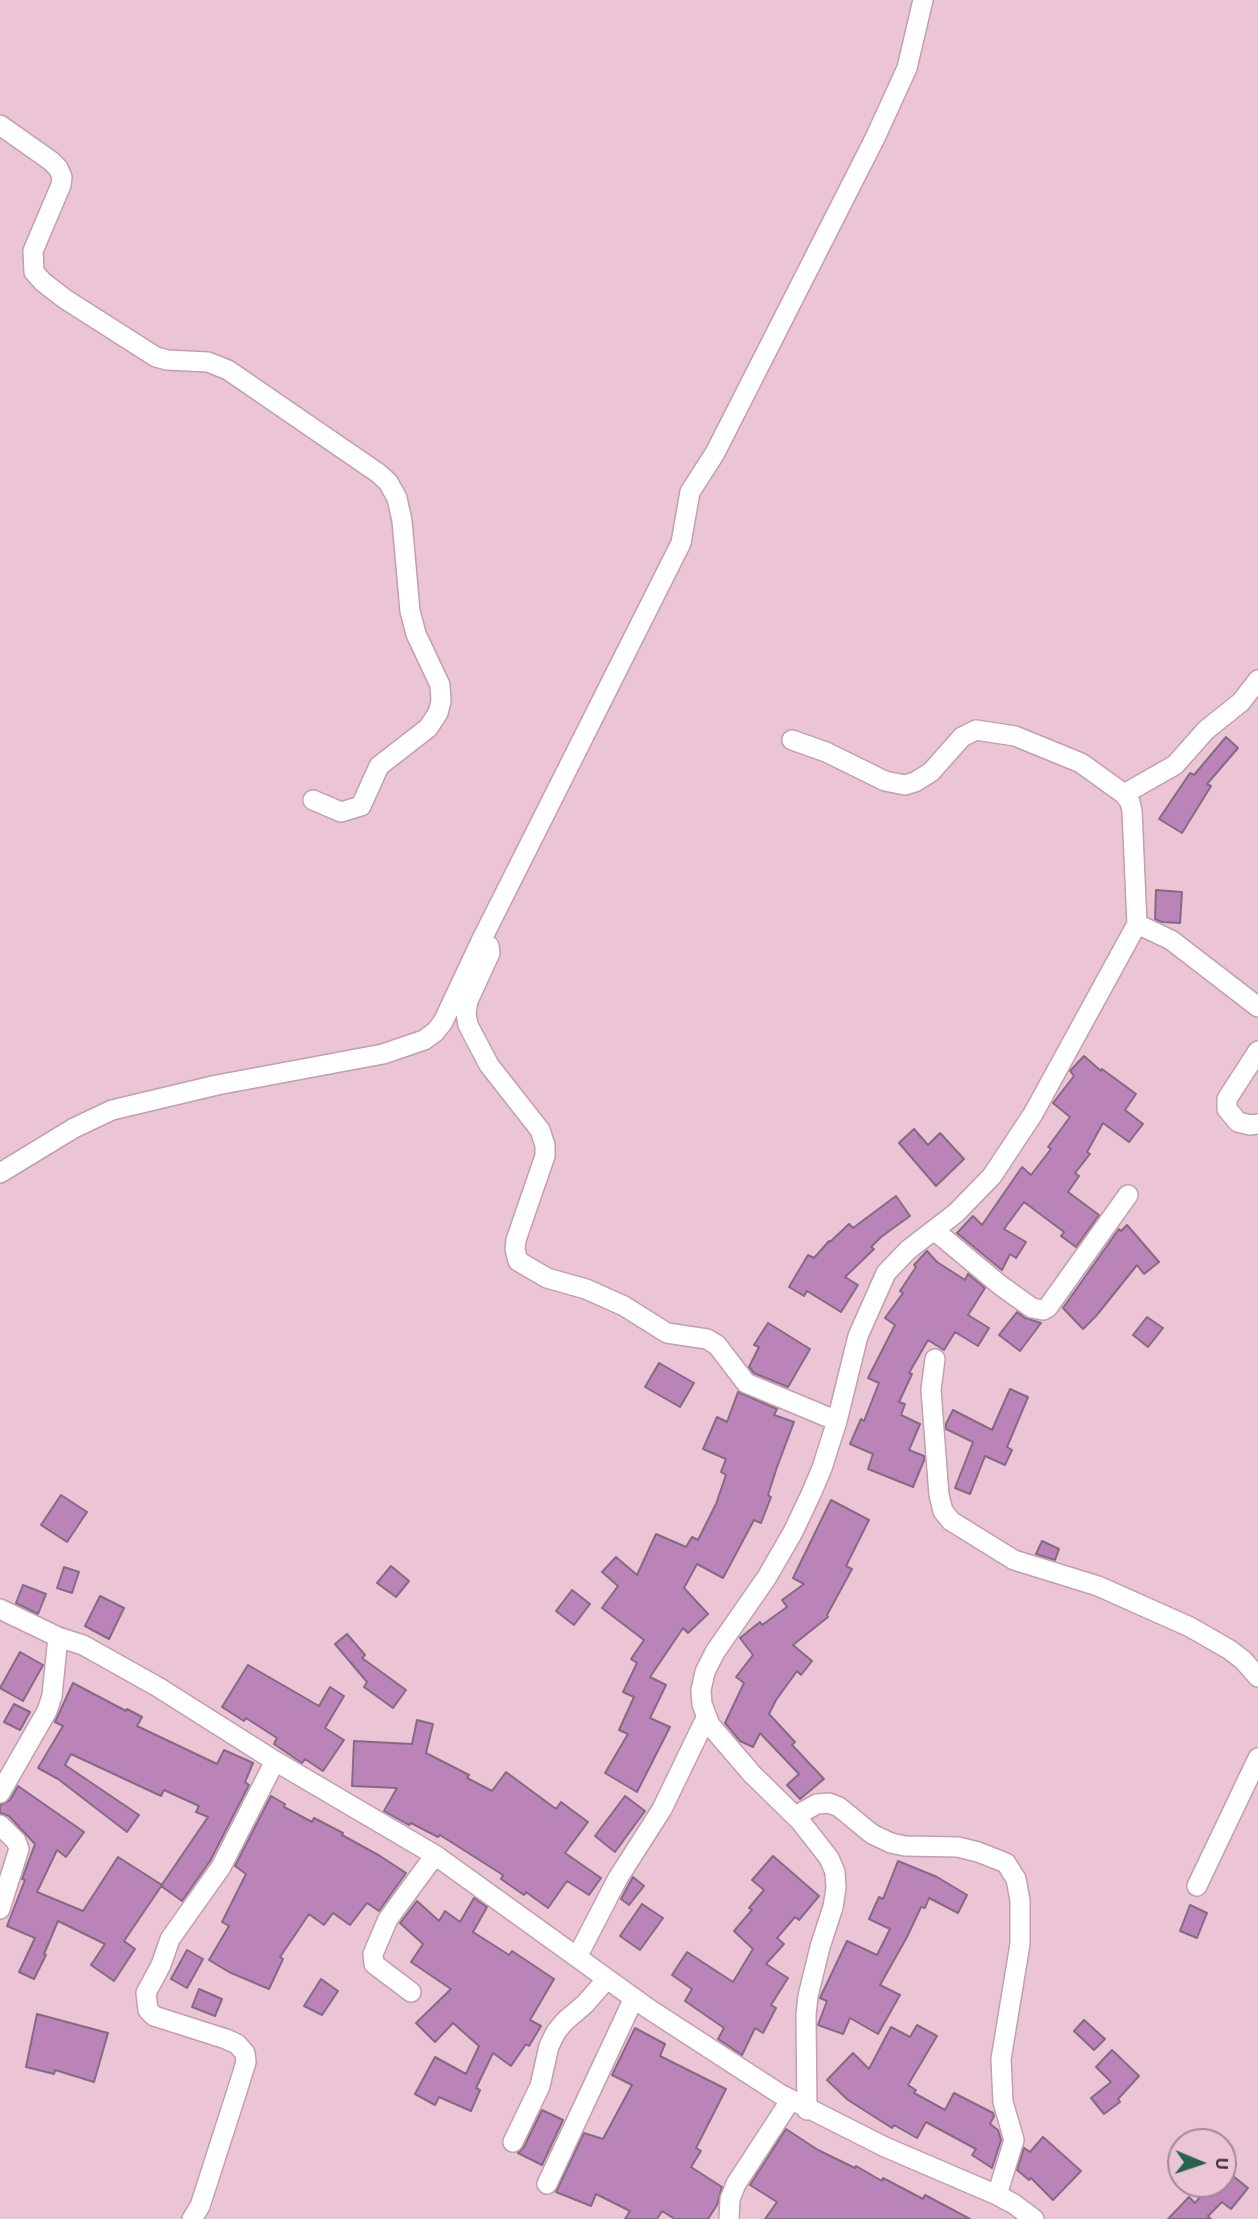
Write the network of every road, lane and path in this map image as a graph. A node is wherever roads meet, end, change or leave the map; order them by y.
1 (923, 0) edge
2 (0, 125) edge
3 (1258, 680) edge
4 (792, 740) dead end
5 (1124, 794) junction
6 (313, 800) dead end
7 (1137, 924) junction
8 (481, 941) junction
9 (1258, 1007) edge
10 (1258, 1051) edge
11 (1258, 1124) edge
12 (0, 1173) edge
13 (1128, 1195) dead end
14 (934, 1230) junction
15 (935, 1359) dead end
16 (837, 1421) junction
17 (0, 1609) edge
18 (58, 1637) junction
19 (1258, 1676) edge
20 (706, 1718) junction
21 (1258, 1758) edge
22 (275, 1761) junction
23 (0, 1793) edge
24 (794, 1816) junction
25 (0, 1825) edge
26 (435, 1855) junction
27 (1197, 1886) dead end
28 (0, 1909) edge
29 (577, 1957) junction
30 (607, 1979) junction
31 (411, 1992) dead end
32 (634, 1998) junction
33 (799, 2105) junction
34 (513, 2142) dead end
35 (547, 2184) dead end
36 (997, 2195) junction
37 (192, 2219) edge
38 (729, 2219) edge
39 (1034, 2219) edge

1 - 8 street
2 - 6 street
3 - 5 street
4 - 5 street
5 - 7 street
7 - 9 street
7 - 14 street
8 - 12 street
8 - 16 street
10 - 11 street
13 - 14 street
14 - 16 street
15 - 19 street
16 - 20 street
17 - 18 street
18 - 22 street
18 - 23 street
20 - 24 street
20 - 29 street
21 - 27 street
22 - 26 street
22 - 37 street
24 - 33 street
24 - 36 street
25 - 28 street
26 - 29 street
26 - 31 street
29 - 30 street
30 - 32 street
30 - 34 street
32 - 33 street
32 - 35 street
33 - 36 street
33 - 38 street
36 - 39 street

